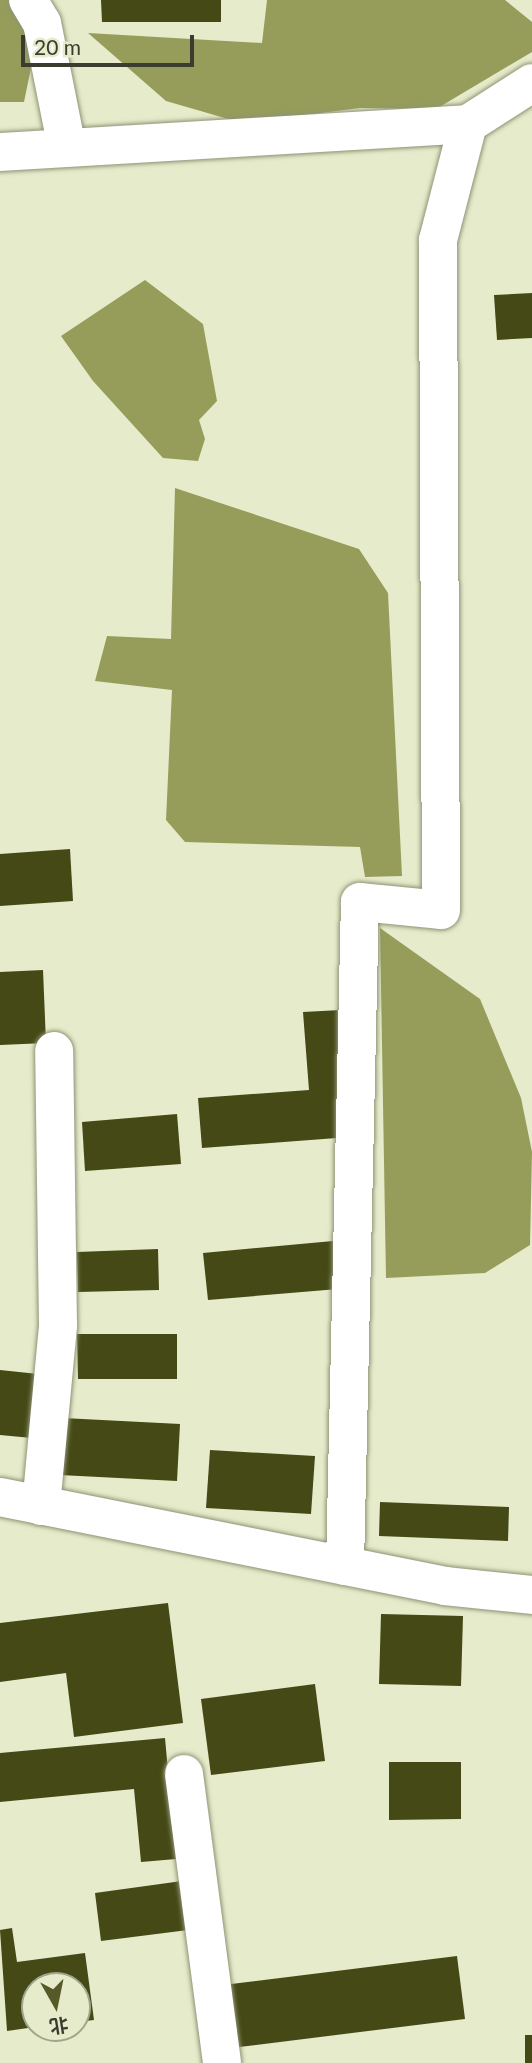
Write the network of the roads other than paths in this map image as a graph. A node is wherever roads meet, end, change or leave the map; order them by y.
1 (28, 0) edge
2 (532, 83) edge
3 (468, 124) junction
4 (67, 148) junction
5 (0, 152) edge
6 (54, 1051) dead end
7 (0, 1497) edge
8 (41, 1506) junction
9 (345, 1566) junction
10 (532, 1595) edge
11 (184, 1774) dead end
12 (222, 2063) edge

1 - 4 street
2 - 3 street
3 - 4 street
3 - 9 street
4 - 5 street
6 - 8 street
7 - 8 street
8 - 9 street
9 - 10 street
11 - 12 street

